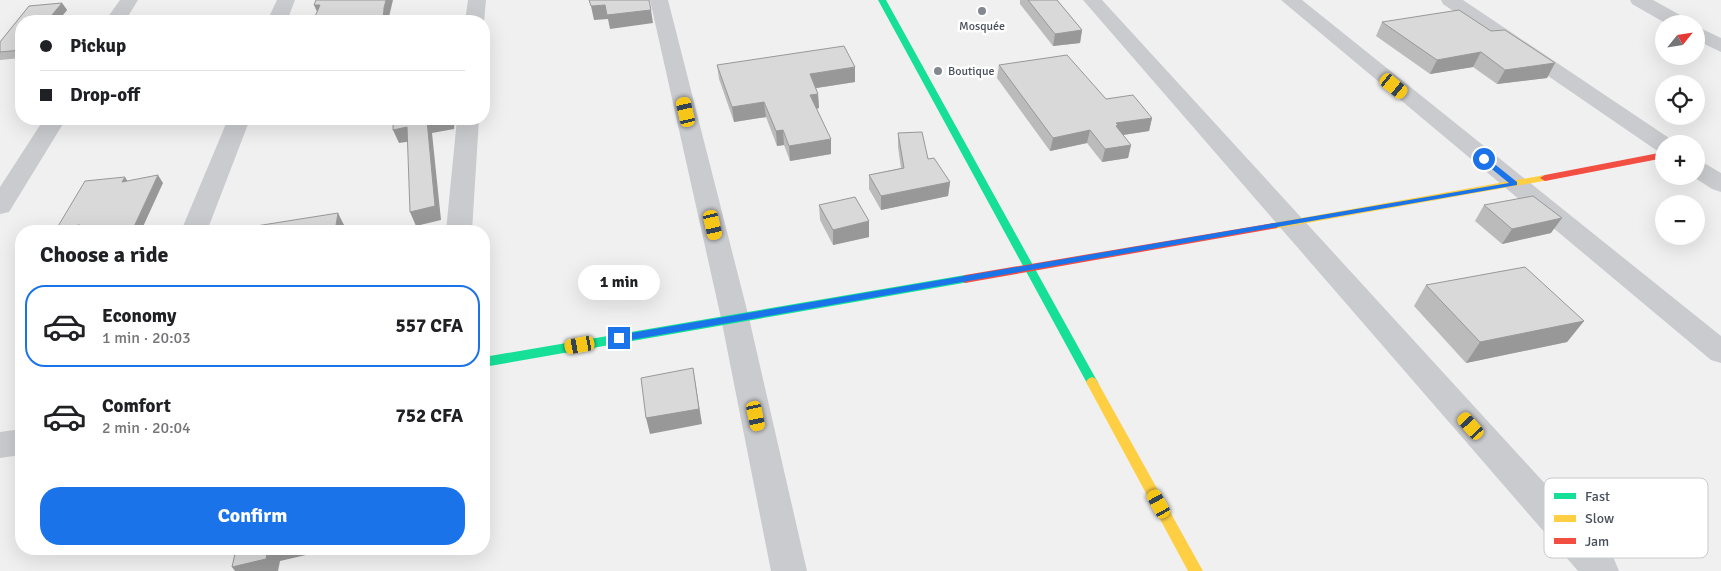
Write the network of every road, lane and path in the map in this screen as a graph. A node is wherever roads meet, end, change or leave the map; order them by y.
1 (129, 0) edge
2 (286, 0) edge
3 (477, 0) edge
4 (659, 0) edge
5 (882, 0) edge
6 (1092, 0) edge
7 (1290, 0) edge
8 (1450, 0) edge
9 (1640, 0) edge
10 (119, 15) edge
11 (280, 15) edge
12 (476, 15) edge
13 (1666, 15) edge
14 (1705, 37) edge
15 (1721, 46) edge
16 (50, 125) edge
17 (237, 125) edge
18 (468, 125) edge
19 (1655, 139) edge
20 (1655, 157) edge
21 (1705, 174) edge
22 (1514, 184) junction
23 (1721, 184) edge
24 (0, 206) edge
25 (1290, 222) junction
26 (196, 225) edge
27 (459, 225) edge
28 (1029, 268) junction
29 (735, 318) junction
30 (1721, 352) edge
31 (490, 361) edge
32 (15, 443) edge
33 (0, 445) edge
34 (1544, 507) edge
35 (1589, 558) edge
36 (789, 571) edge
37 (1196, 571) edge
38 (1601, 571) edge

1 - 10 street
2 - 11 street
3 - 12 street
4 - 29 street
5 - 28 street
6 - 25 street
7 - 22 street
8 - 19 street
9 - 13 street
14 - 15 street
16 - 24 street
17 - 26 street
18 - 27 street
20 - 22 street
21 - 23 street
22 - 25 street
22 - 30 street
25 - 28 street
25 - 34 street
28 - 29 street
28 - 37 street
29 - 31 street
29 - 36 street
32 - 33 street
35 - 38 street

